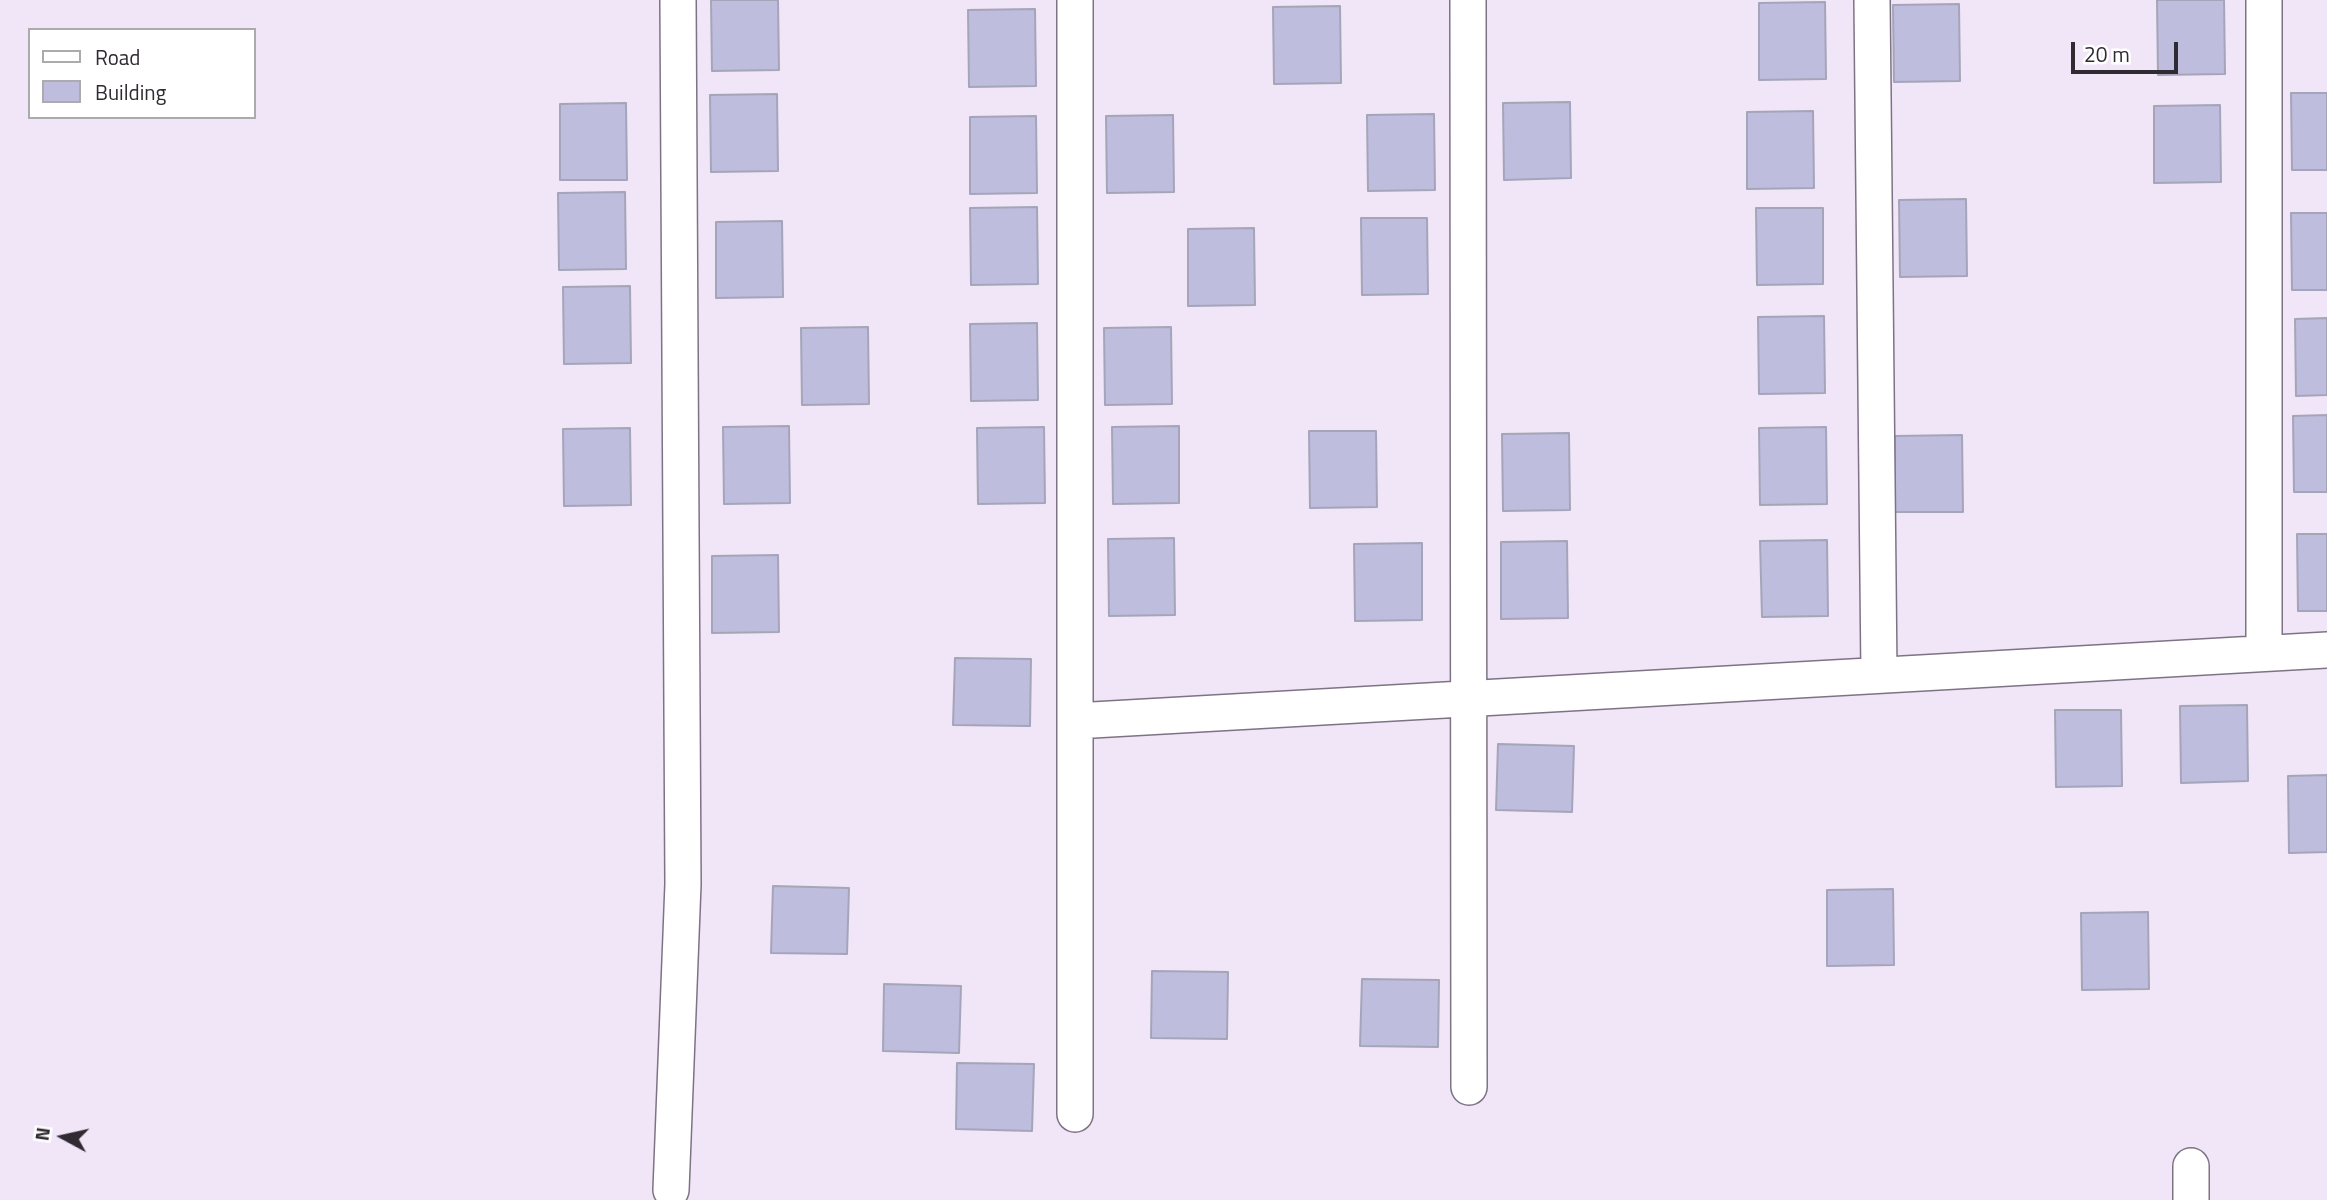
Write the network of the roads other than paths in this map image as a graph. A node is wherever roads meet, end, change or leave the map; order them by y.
1 (678, 0) edge
2 (1074, 0) edge
3 (1468, 0) edge
4 (1872, 0) edge
5 (2264, 0) edge
6 (2327, 650) edge
7 (2264, 651) junction
8 (1879, 674) junction
9 (1469, 698) junction
10 (1075, 721) junction
11 (1469, 1087) dead end
12 (1075, 1114) dead end
13 (671, 1190) dead end

1 - 13 street
2 - 10 street
3 - 9 street
4 - 8 street
5 - 7 street
6 - 7 street
7 - 8 street
8 - 9 street
9 - 10 street
9 - 11 street
10 - 12 street

